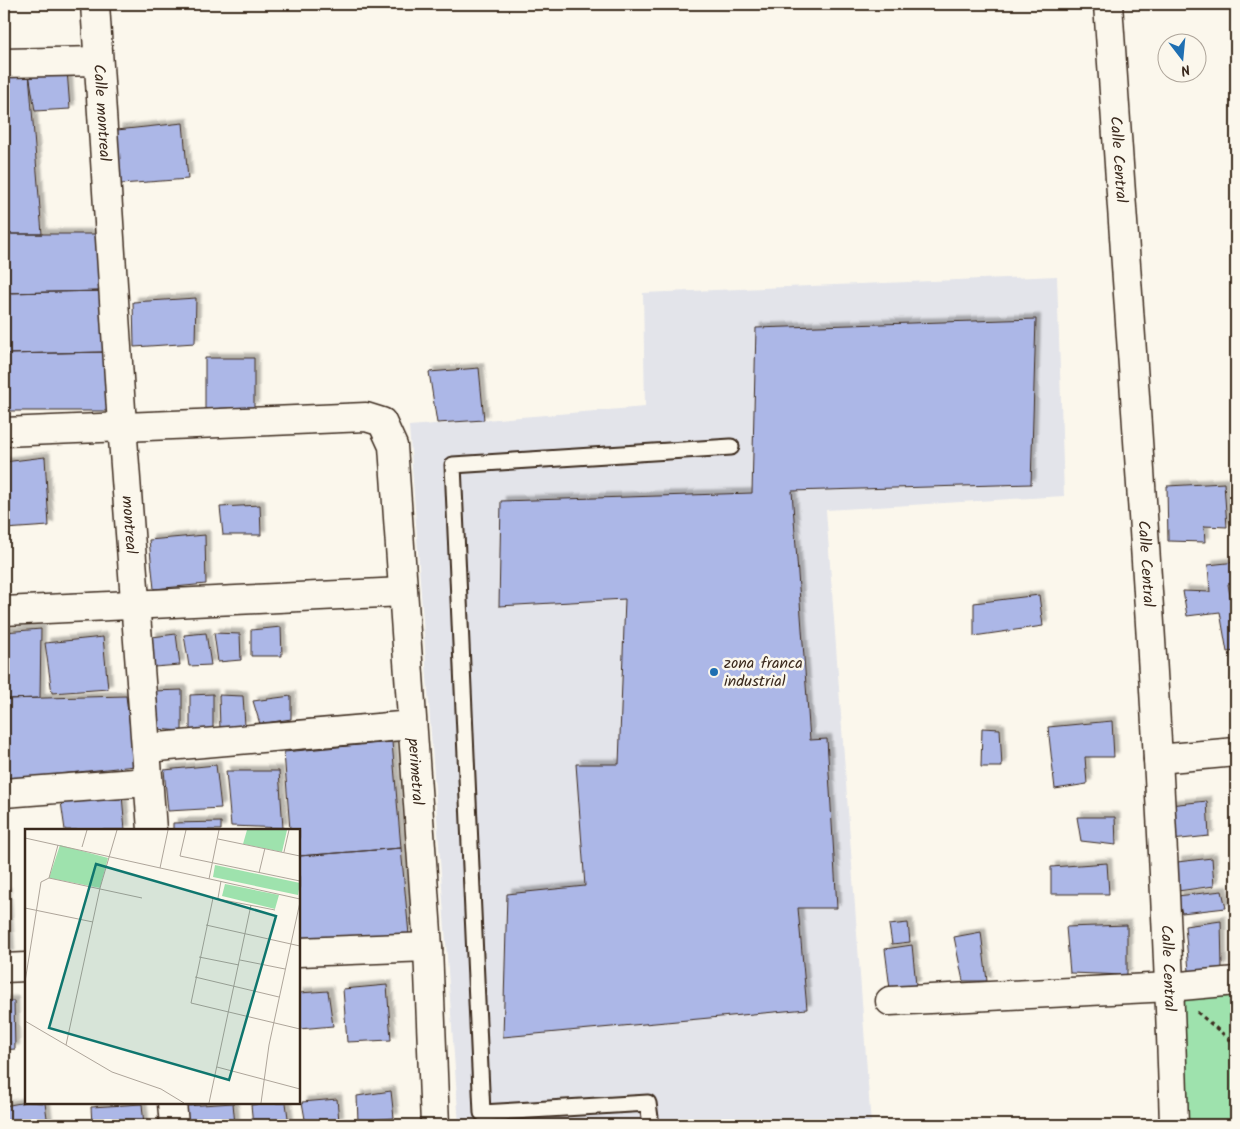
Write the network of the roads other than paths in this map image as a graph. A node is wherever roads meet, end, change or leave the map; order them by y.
1 (95, 4) edge
2 (1108, 4) edge
3 (98, 61) junction
4 (4, 63) edge
5 (109, 221) joint
6 (122, 425) junction
7 (4, 432) edge
8 (731, 447) dead end
9 (403, 592) junction
10 (135, 603) junction
11 (4, 611) edge
12 (412, 725) junction
13 (146, 748) junction
14 (1236, 752) edge
15 (1158, 759) junction
16 (148, 782) junction
17 (4, 793) edge
18 (152, 829) edge
19 (428, 947) junction
20 (300, 952) edge
21 (25, 967) edge
22 (4, 968) edge
23 (1236, 981) edge
24 (1170, 987) junction
25 (890, 1001) dead end
26 (172, 1104) edge
27 (174, 1125) edge
28 (435, 1125) edge
29 (651, 1125) edge
30 (1174, 1125) edge

1 - 3 street, Calle montreal
2 - 15 street, Calle Central
3 - 4 street
3 - 5 street, Calle montreal
5 - 6 street, montreal
6 - 7 street
6 - 9 street, perimetral
6 - 10 street, montreal
8 - 29 lane
9 - 10 street
9 - 12 street, perimetral
10 - 11 street
10 - 13 street, montreal
12 - 13 street
12 - 19 street, perimetral
13 - 16 street, montreal
14 - 15 street
15 - 24 street, Calle Central
16 - 17 street
16 - 18 street, montreal
19 - 20 street
19 - 28 street, perimetral
21 - 22 street
23 - 24 street
24 - 25 street
24 - 30 street, Calle Central
26 - 27 street

